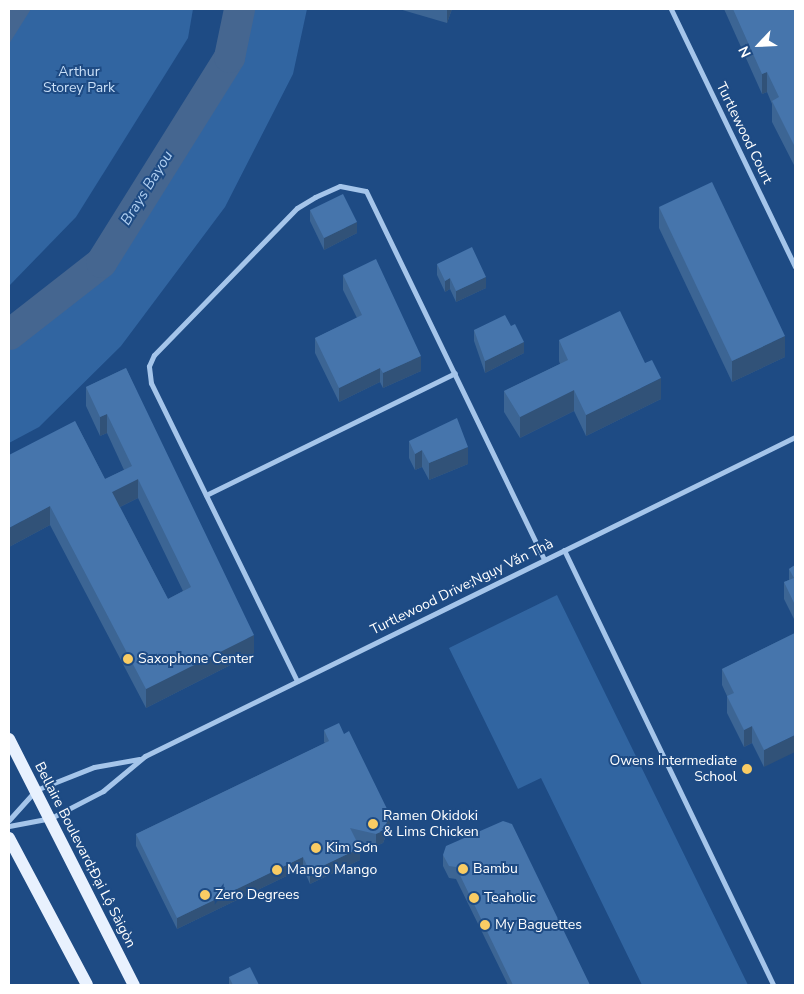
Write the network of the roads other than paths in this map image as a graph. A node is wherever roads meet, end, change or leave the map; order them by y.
1 (671, 9) edge
2 (795, 267) edge
3 (454, 372) junction
4 (795, 438) edge
5 (206, 495) junction
6 (564, 550) junction
7 (544, 560) junction
8 (297, 681) junction
9 (9, 739) edge
10 (140, 759) junction
11 (36, 790) junction
12 (51, 818) junction
13 (9, 820) edge
14 (9, 826) edge
15 (9, 838) edge
16 (87, 985) edge
17 (134, 985) edge
18 (773, 985) edge

1 - 2 street, Turtlewood Court
3 - 5 street
3 - 5 street
3 - 7 street
4 - 6 street, Turtlewood Drive;Ngụy Văn Thà
5 - 8 street
6 - 7 street, Turtlewood Drive;Ngụy Văn Thà
6 - 18 street
7 - 8 street, Turtlewood Drive;Ngụy Văn Thà
8 - 10 street, Turtlewood Drive;Ngụy Văn Thà
9 - 11 main road, Bellaire Boulevard;Đại Lộ Sàigòn
10 - 11 street, Turtlewood Drive;Ngụy Văn Thà
10 - 12 street, Turtlewood Drive;Ngụy Văn Thà
11 - 12 main road, Bellaire Boulevard;Đại Lộ Sàigòn
11 - 13 street, Turtlewood Drive;Ngụy Văn Thà
12 - 14 street, Turtlewood Drive;Ngụy Văn Thà
12 - 17 main road, Bellaire Boulevard;Đại Lộ Sàigòn
15 - 16 main road

